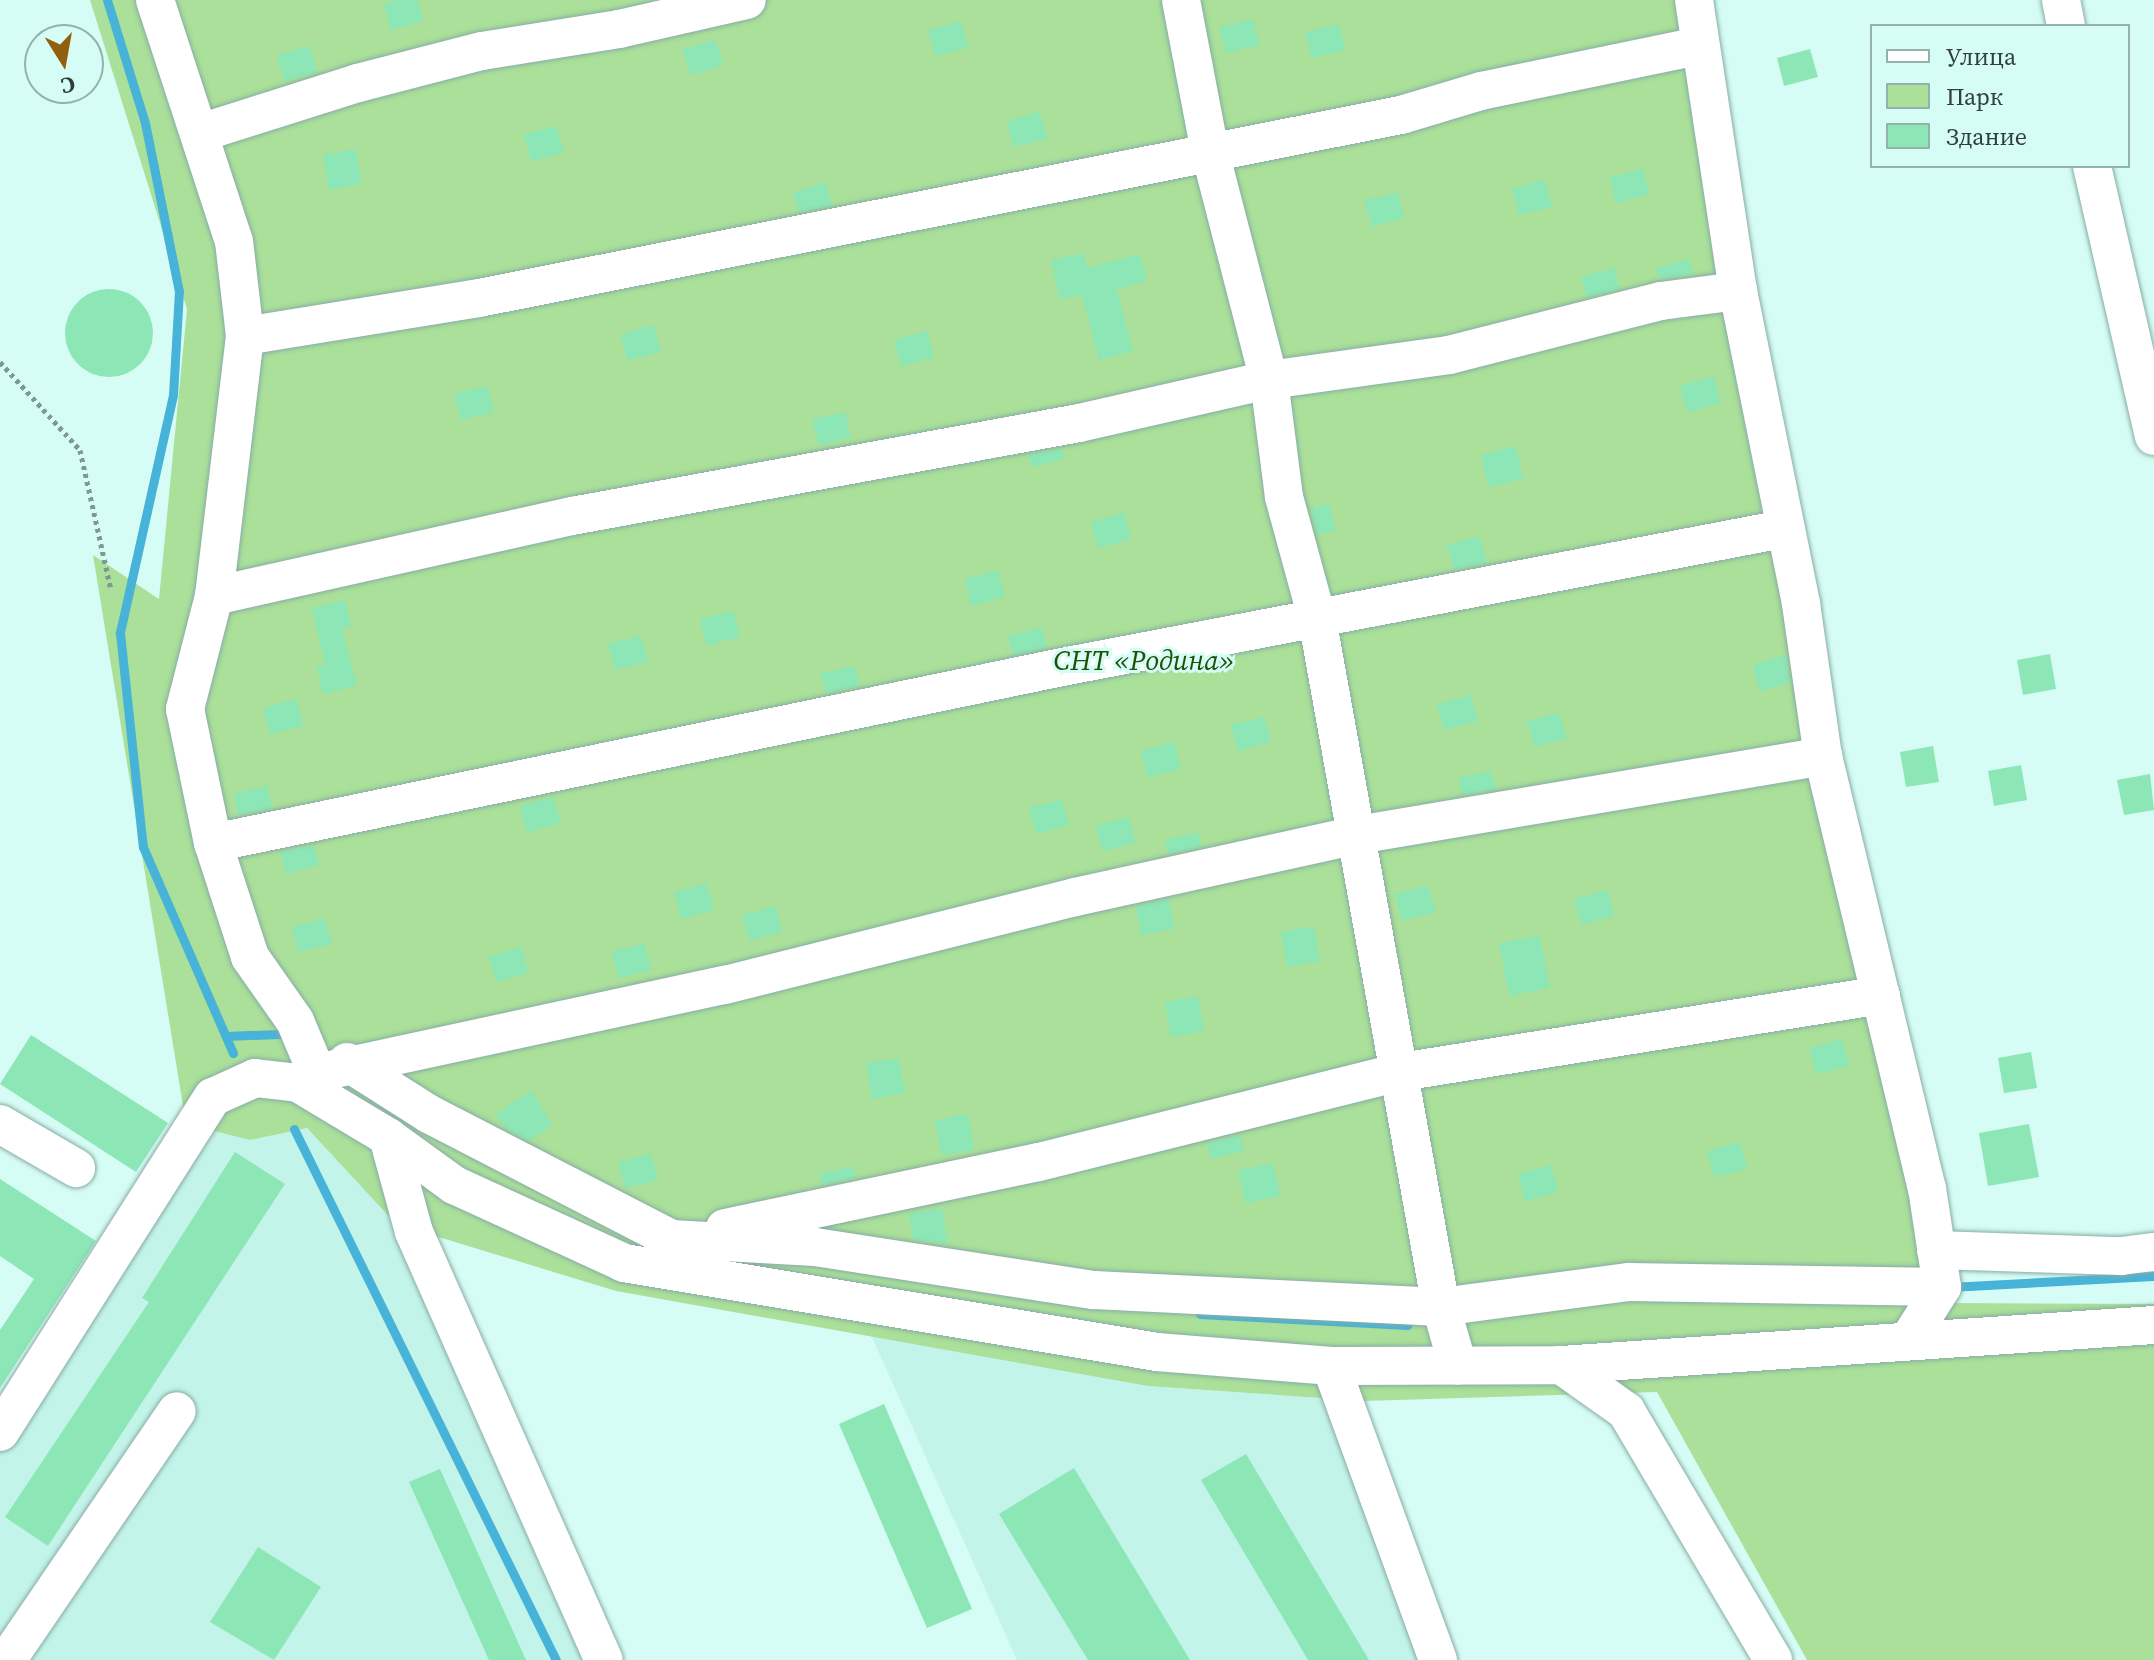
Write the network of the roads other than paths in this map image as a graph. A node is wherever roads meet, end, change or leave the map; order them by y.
1 (155, 0) edge
2 (747, 0) edge
3 (1181, 0) edge
4 (1694, 0) edge
5 (2061, 0) edge
6 (2066, 24) edge
7 (1698, 46) junction
8 (200, 133) junction
9 (1210, 152) junction
10 (2092, 168) edge
11 (1738, 291) junction
12 (245, 336) junction
13 (1269, 380) junction
14 (2154, 436) edge
15 (1783, 529) junction
16 (214, 596) junction
17 (1317, 618) junction
18 (1823, 756) junction
19 (1357, 835) junction
20 (213, 843) junction
21 (1881, 995) junction
22 (1401, 1072) junction
23 (321, 1074) junction
24 (0, 1124) edge
25 (388, 1137) junction
26 (76, 1168) dead end
27 (671, 1239) junction
28 (2154, 1252) edge
29 (1939, 1268) junction
30 (1441, 1307) junction
31 (2154, 1325) edge
32 (1908, 1341) junction
33 (1561, 1365) junction
34 (1331, 1366) junction
35 (1458, 1366) junction
36 (177, 1411) dead end
37 (0, 1432) edge
38 (7, 1660) edge
39 (604, 1660) edge
40 (1438, 1660) edge
41 (1773, 1660) edge

1 - 8 street
2 - 8 street
3 - 9 street
4 - 7 street
5 - 6 street
7 - 9 street
7 - 11 street
8 - 12 street
9 - 12 street
9 - 13 street
10 - 14 street
11 - 13 street
11 - 15 street
12 - 16 street
13 - 16 street
13 - 17 street
15 - 17 street
15 - 18 street
16 - 20 street
17 - 19 street
17 - 20 street
18 - 19 street
18 - 21 street
19 - 22 street
19 - 23 street
20 - 23 street
21 - 22 street
21 - 29 street
22 - 27 street
22 - 30 street
23 - 25 street
23 - 27 street
23 - 37 street
24 - 26 street
25 - 34 street
25 - 39 street
27 - 30 street
28 - 29 street
29 - 30 street
29 - 32 street
30 - 35 street
31 - 32 street
32 - 33 street
33 - 35 street
33 - 41 street
34 - 35 street
34 - 40 street
36 - 38 street

